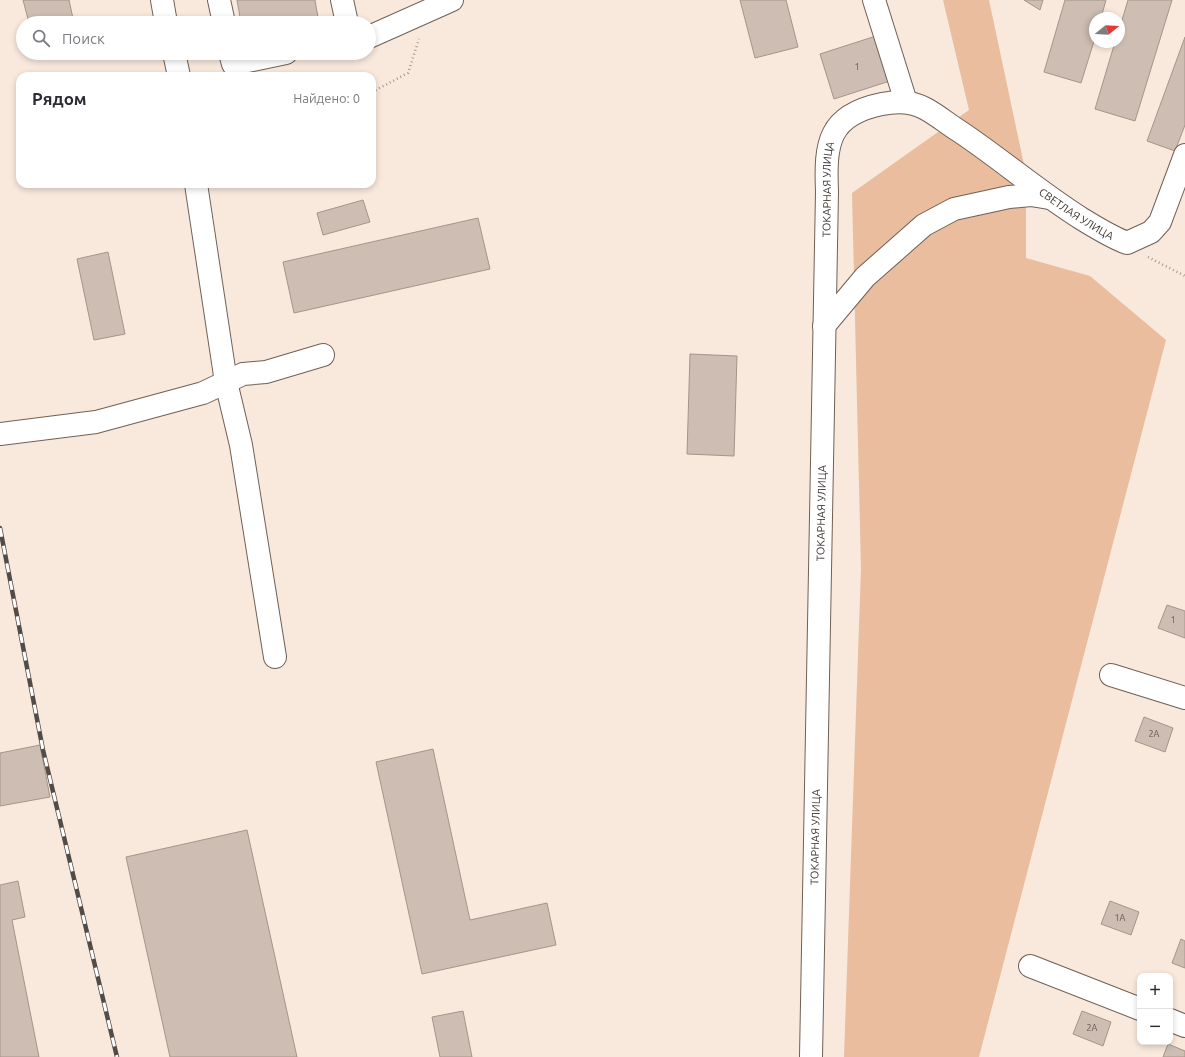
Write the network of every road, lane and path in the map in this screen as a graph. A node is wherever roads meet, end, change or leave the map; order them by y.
1 (162, 0) edge
2 (219, 0) edge
3 (342, 0) edge
4 (452, 0) edge
5 (874, 0) edge
6 (429, 10) junction
7 (165, 16) edge
8 (222, 16) edge
9 (345, 16) edge
10 (376, 33) edge
11 (176, 60) edge
12 (231, 60) edge
13 (252, 60) edge
14 (178, 72) edge
15 (376, 90) edge
16 (906, 102) junction
17 (975, 142) joint
18 (1185, 154) edge
19 (197, 188) edge
20 (1049, 198) junction
21 (1128, 243) junction
22 (1185, 276) edge
23 (824, 326) junction
24 (323, 355) dead end
25 (226, 382) junction
26 (0, 434) edge
27 (275, 657) dead end
28 (1111, 675) dead end
29 (1185, 698) edge
30 (1030, 966) dead end
31 (1137, 1008) edge
32 (1173, 1021) edge
33 (1185, 1026) edge
34 (811, 1057) edge

1 - 7 street
2 - 8 street
3 - 9 street
4 - 6 street
5 - 16 street
6 - 10 street
6 - 15 path
11 - 14 street
12 - 13 street
16 - 17 street, ТОКАРНАЯ УЛИЦА
16 - 23 street, ТОКАРНАЯ УЛИЦА
17 - 20 street, СВЕТЛАЯ УЛИЦА
18 - 21 street
19 - 25 street
20 - 21 street, СВЕТЛАЯ УЛИЦА
20 - 23 street
21 - 22 path, СВЕТЛАЯ УЛИЦА
23 - 34 street, ТОКАРНАЯ УЛИЦА
24 - 25 street
25 - 26 street
25 - 27 street
28 - 29 street
30 - 31 street
32 - 33 street

